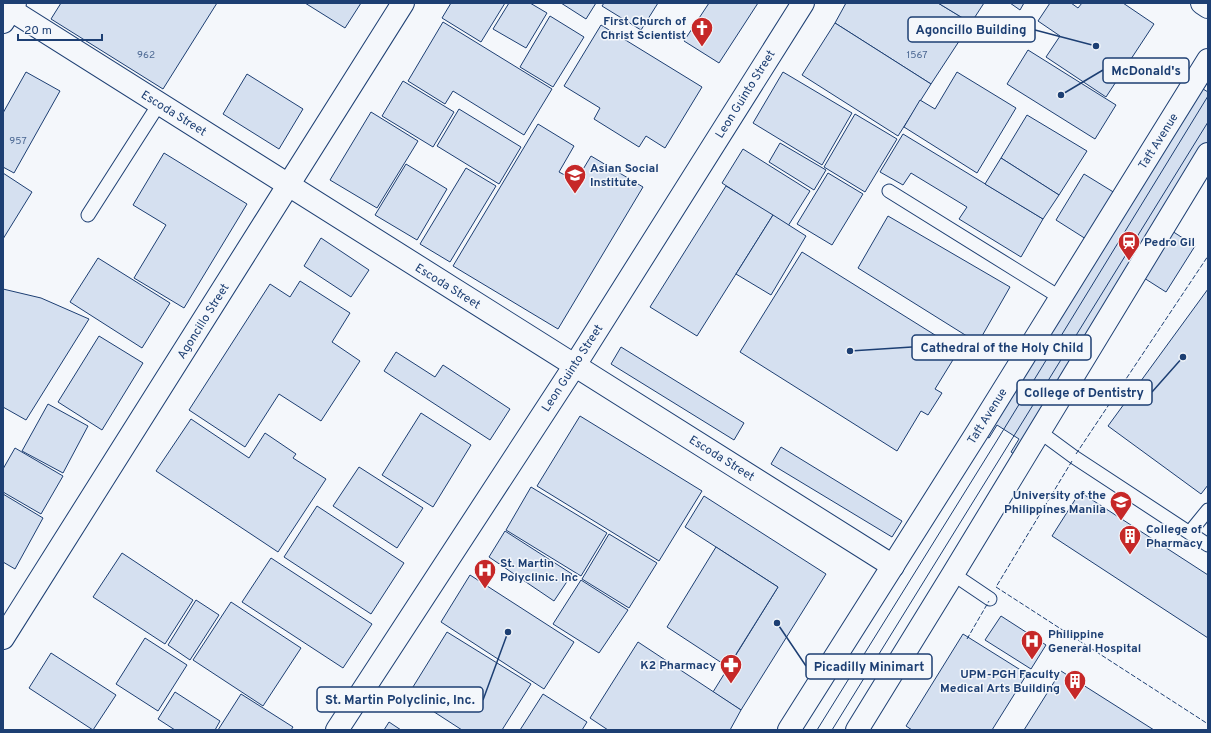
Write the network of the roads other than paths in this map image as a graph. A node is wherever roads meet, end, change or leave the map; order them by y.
1 (402, 3) edge
2 (803, 3) edge
3 (1202, 3) edge
4 (1208, 7) edge
5 (8, 10) edge
6 (1208, 60) edge
7 (159, 104) junction
8 (1208, 154) edge
9 (288, 186) junction
10 (889, 190) dead end
11 (88, 215) dead end
12 (1061, 298) junction
13 (575, 365) junction
14 (1040, 432) junction
15 (1208, 510) edge
16 (1190, 532) junction
17 (1208, 545) edge
18 (893, 566) junction
19 (953, 574) junction
20 (990, 599) dead end
21 (3, 638) edge
22 (337, 730) edge
23 (789, 730) edge
24 (856, 730) edge

1 - 9 street, Agoncillo Street
2 - 13 street, Leon Guinto Street
3 - 4 street
5 - 7 street, Escoda Street
6 - 12 street, Taft Avenue
7 - 9 street, Escoda Street
7 - 11 lane
8 - 14 street
9 - 13 street, Escoda Street
9 - 21 street, Agoncillo Street
10 - 12 lane
12 - 18 street, Taft Avenue
13 - 18 street, Escoda Street
13 - 22 street, Leon Guinto Street
14 - 16 lane
14 - 19 street
15 - 16 lane
16 - 17 lane
18 - 23 street, Taft Avenue
19 - 20 lane
19 - 24 street

